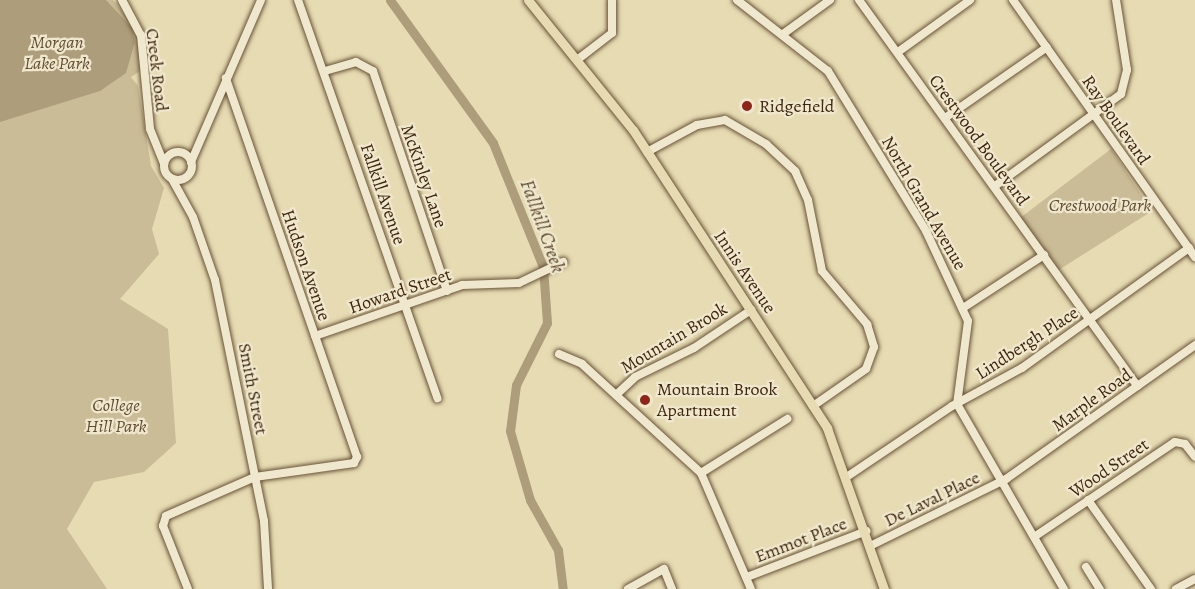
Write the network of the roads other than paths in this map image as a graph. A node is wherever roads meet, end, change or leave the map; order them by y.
1 (122, 0) edge
2 (261, 0) edge
3 (298, 0) edge
4 (528, 0) edge
5 (612, 0) edge
6 (737, 0) edge
7 (830, 0) edge
8 (859, 0) edge
9 (970, 0) edge
10 (1013, 0) edge
11 (1116, 0) edge
12 (783, 34) junction
13 (1047, 47) junction
14 (898, 52) junction
15 (577, 60) junction
16 (325, 71) junction
17 (226, 78) junction
18 (1095, 116) junction
19 (945, 118) junction
20 (200, 140) junction
21 (157, 146) junction
22 (647, 152) junction
23 (171, 154) junction
24 (184, 154) junction
25 (191, 162) junction
26 (164, 164) junction
27 (186, 178) junction
28 (172, 179) junction
29 (995, 186) junction
30 (184, 200) junction
31 (1189, 248) junction
32 (1044, 255) junction
33 (1195, 257) edge
34 (563, 262) dead end
35 (447, 291) junction
36 (405, 304) junction
37 (963, 308) junction
38 (751, 310) junction
39 (1090, 319) junction
40 (315, 336) junction
41 (1195, 345) edge
42 (559, 354) dead end
43 (1137, 386) junction
44 (615, 394) junction
45 (437, 398) dead end
46 (957, 404) junction
47 (813, 406) junction
48 (787, 419) dead end
49 (1195, 457) edge
50 (701, 473) junction
51 (848, 476) junction
52 (255, 477) junction
53 (1005, 479) junction
54 (1088, 500) junction
55 (866, 531) junction
56 (1037, 535) junction
57 (870, 546) junction
58 (1086, 567) dead end
59 (747, 578) junction
60 (1195, 579) edge
61 (188, 589) edge
62 (268, 589) edge
63 (628, 589) edge
64 (672, 589) edge
65 (751, 589) edge
66 (884, 589) edge
67 (1064, 589) edge
68 (1100, 589) edge
69 (1151, 589) edge
70 (1176, 589) edge

1 - 21 street, Creek Road
2 - 17 street
3 - 16 street, Fallkill Avenue
4 - 15 main road, Innis Avenue
5 - 15 street
6 - 12 street, North Grand Avenue
7 - 12 street
8 - 14 street, Crestwood Boulevard
9 - 14 street
10 - 13 street, Ray Boulevard
11 - 18 street
12 - 37 street, North Grand Avenue
13 - 18 street, Ray Boulevard
13 - 19 street
14 - 19 street, Crestwood Boulevard
15 - 22 main road, Innis Avenue
16 - 35 street, McKinley Lane
16 - 36 street, Fallkill Avenue
17 - 20 street
17 - 40 street, Hudson Avenue
18 - 29 street
18 - 31 street, Ray Boulevard
19 - 29 street, Crestwood Boulevard
20 - 24 street
20 - 25 street
21 - 23 street
21 - 26 street, Creek Road
22 - 38 main road, Innis Avenue
22 - 47 street
23 - 24 street
23 - 26 street
24 - 25 street
25 - 27 street
26 - 28 street
27 - 28 street
27 - 30 street, Smith Street
28 - 30 street, Smith Street
29 - 32 street, Crestwood Boulevard
30 - 52 street, Smith Street
31 - 33 street, Ray Boulevard
31 - 39 street, Lindbergh Place
32 - 37 street
32 - 39 street, Crestwood Boulevard
34 - 35 street, Howard Street
35 - 36 street, Howard Street
36 - 40 street, Howard Street
36 - 45 street, Fallkill Avenue
37 - 46 street, North Grand Avenue
38 - 44 street, Mountain Brook
38 - 47 main road, Innis Avenue
39 - 43 street, Crestwood Boulevard
39 - 46 street, Lindbergh Place
40 - 52 street, Hudson Avenue
41 - 43 street, Marple Road
42 - 44 street
43 - 53 street, Marple Road
44 - 50 street
46 - 51 street, Lindbergh Place
46 - 53 street
47 - 51 main road, Innis Avenue
48 - 50 street
49 - 54 street, Wood Street
50 - 59 street
51 - 55 main road, Innis Avenue
52 - 61 street
52 - 62 street, Smith Street
53 - 56 street
53 - 57 street, De Laval Place
54 - 56 street, Wood Street
54 - 69 street
55 - 57 main road, Innis Avenue
55 - 59 street, Emmot Place
56 - 67 street
57 - 66 main road, Innis Avenue
58 - 68 street
59 - 65 street
60 - 70 street
63 - 64 street

